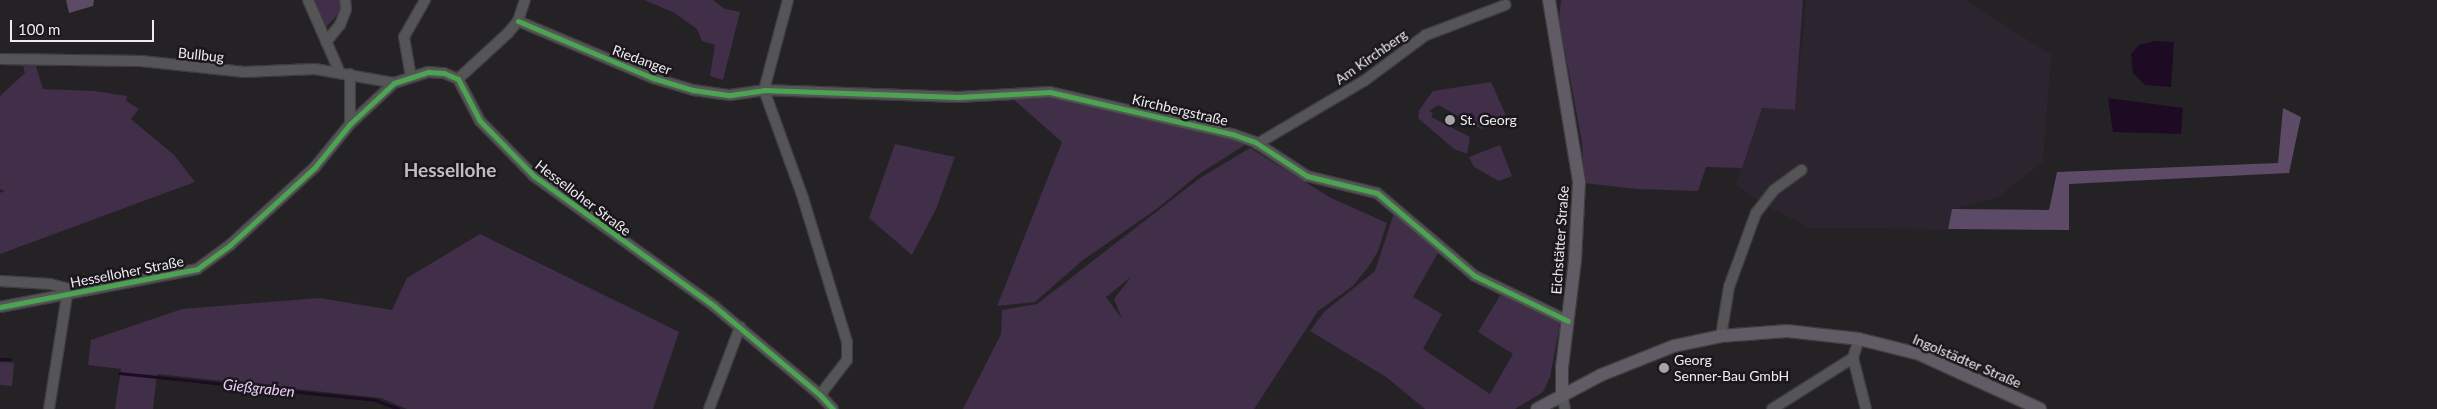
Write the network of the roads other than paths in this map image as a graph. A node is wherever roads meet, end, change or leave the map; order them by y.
1 (308, 0) edge
2 (345, 0) edge
3 (425, 0) edge
4 (525, 0) edge
5 (788, 0) edge
6 (1549, 0) edge
7 (1506, 5) dead end
8 (518, 21) junction
9 (326, 42) junction
10 (0, 59) edge
11 (345, 73) junction
12 (411, 78) junction
13 (458, 79) junction
14 (394, 83) junction
15 (764, 90) junction
16 (350, 124) junction
17 (1257, 144) junction
18 (1802, 170) dead end
19 (0, 281) edge
20 (82, 292) junction
21 (67, 295) junction
22 (0, 307) edge
23 (1568, 322) junction
24 (740, 327) junction
25 (1721, 336) junction
26 (1859, 339) junction
27 (1853, 358) junction
28 (820, 394) junction
29 (1562, 394) junction
30 (828, 407) edge
31 (49, 409) edge
32 (709, 409) edge
33 (1536, 409) edge
34 (1564, 409) edge
35 (1772, 409) edge
36 (1866, 409) edge
37 (2040, 409) edge

1 - 9 street
2 - 9 street
3 - 12 street
4 - 8 street
5 - 15 street
6 - 23 main road, Eichstätter Straße
7 - 17 street, Am Kirchberg
8 - 13 street
8 - 15 street, Riedanger
9 - 11 street
10 - 11 street, Bullbug
11 - 14 street, Bullbug
11 - 16 street
12 - 13 street, Hesselloher Straße
12 - 14 street, Hesselloher Straße
13 - 24 street, Hesselloher Straße
14 - 16 street, Hesselloher Straße
15 - 17 street, Kirchbergstraße
15 - 28 street
16 - 20 street, Hesselloher Straße
17 - 23 street, Kirchbergstraße
18 - 25 street
19 - 20 street
20 - 21 street, Hesselloher Straße
21 - 22 street, Hesselloher Straße
21 - 31 street
23 - 29 main road, Eichstätter Straße
24 - 28 street, Hesselloher Straße
24 - 32 street
25 - 26 main road, Ingolstädter Straße
25 - 29 main road, Ingolstädter Straße
26 - 27 street
26 - 37 main road, Ingolstädter Straße
27 - 35 street
27 - 36 street
28 - 30 street, Hesselloher Straße
29 - 33 main road, Ingolstädter Straße
29 - 34 street

